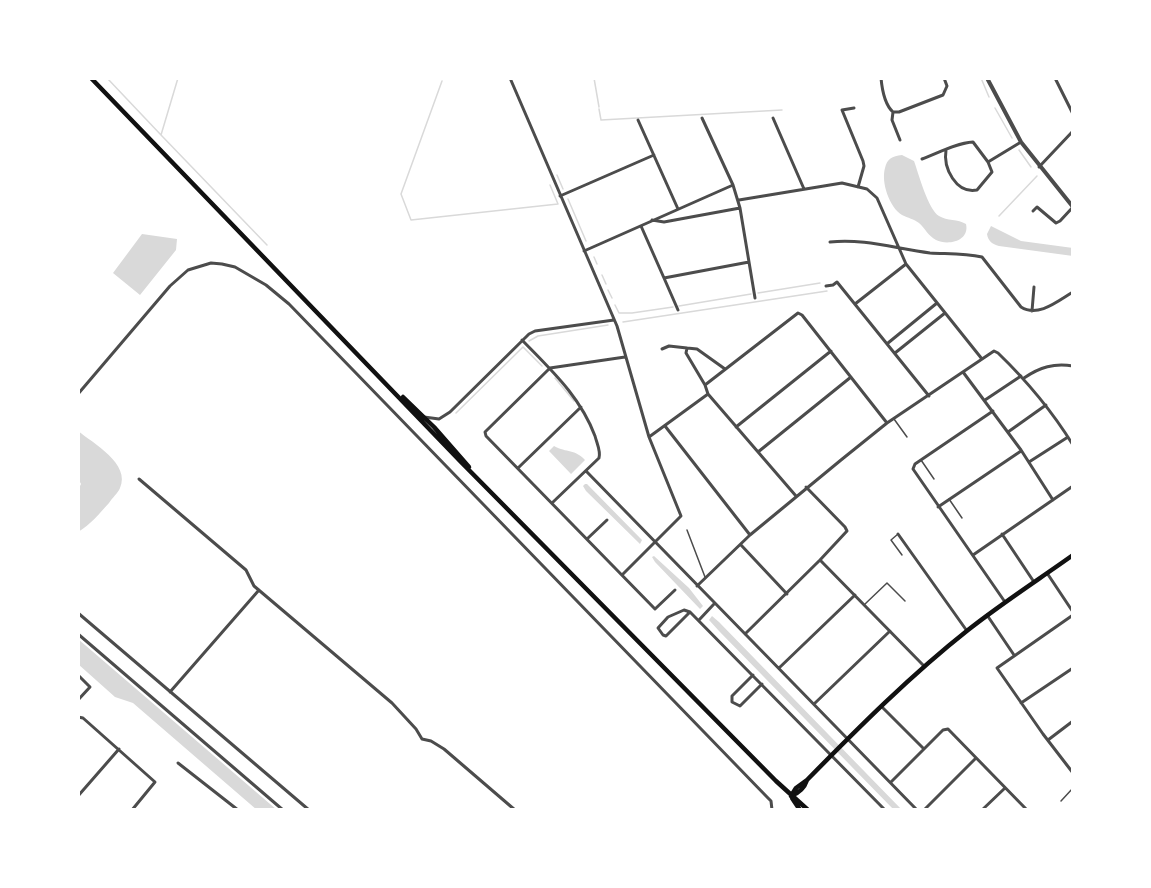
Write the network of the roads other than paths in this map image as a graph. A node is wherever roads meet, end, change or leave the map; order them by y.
1 (91, 78) edge
2 (510, 78) edge
3 (881, 78) edge
4 (944, 78) edge
5 (987, 78) edge
6 (1055, 78) edge
7 (854, 108) dead end
8 (893, 112) junction
9 (1073, 114) edge
10 (702, 117) dead end
11 (773, 118) dead end
12 (638, 120) dead end
13 (1073, 131) edge
14 (900, 140) dead end
15 (1021, 142) junction
16 (946, 150) junction
17 (654, 155) junction
18 (922, 159) dead end
19 (988, 162) junction
20 (1039, 167) junction
21 (733, 185) junction
22 (858, 187) junction
23 (804, 189) junction
24 (560, 196) junction
25 (739, 200) junction
26 (1073, 207) edge
27 (740, 208) junction
28 (678, 210) junction
29 (1033, 211) dead end
30 (652, 220) junction
31 (641, 226) junction
32 (831, 242) dead end
33 (898, 249) junction
34 (584, 251) junction
35 (749, 262) junction
36 (906, 264) junction
37 (664, 278) junction
38 (826, 286) dead end
39 (1034, 287) dead end
40 (1073, 292) edge
41 (755, 298) dead end
42 (938, 303) junction
43 (855, 304) junction
44 (678, 310) dead end
45 (1032, 311) junction
46 (945, 313) junction
47 (614, 320) junction
48 (522, 340) junction
49 (887, 344) junction
50 (687, 348) junction
51 (662, 350) dead end
52 (831, 351) junction
53 (895, 353) junction
54 (625, 357) junction
55 (982, 359) junction
56 (1073, 366) edge
57 (549, 368) junction
58 (725, 369) junction
59 (963, 372) junction
60 (851, 377) junction
61 (1022, 377) junction
62 (705, 385) junction
63 (394, 390) junction
64 (78, 394) edge
65 (708, 394) junction
66 (929, 396) junction
67 (985, 400) junction
68 (1046, 405) junction
69 (581, 407) junction
70 (993, 411) junction
71 (424, 417) junction
72 (894, 419) junction
73 (887, 423) junction
74 (665, 426) junction
75 (736, 427) junction
76 (1008, 432) junction
77 (649, 436) junction
78 (907, 437) dead end
79 (1068, 437) junction
80 (1073, 445) edge
81 (1021, 450) junction
82 (758, 452) junction
83 (921, 460) junction
84 (1029, 462) junction
85 (518, 468) junction
86 (586, 471) junction
87 (475, 474) junction
88 (139, 479) dead end
89 (934, 479) dead end
90 (1073, 486) edge
91 (806, 487) junction
92 (796, 496) junction
93 (949, 499) junction
94 (1053, 500) junction
95 (552, 503) junction
96 (938, 507) junction
97 (962, 518) dead end
98 (607, 520) dead end
99 (687, 530) dead end
100 (898, 534) joint
101 (1002, 534) junction
102 (750, 535) junction
103 (587, 539) junction
104 (655, 542) junction
105 (741, 545) junction
106 (902, 555) dead end
107 (973, 555) junction
108 (1073, 555) edge
109 (820, 560) junction
110 (1047, 573) junction
111 (622, 575) junction
112 (706, 578) junction
113 (1034, 582) junction
114 (697, 586) junction
115 (259, 590) junction
116 (675, 590) dead end
117 (787, 594) junction
118 (855, 596) junction
119 (905, 601) dead end
120 (1005, 602) junction
121 (714, 604) junction
122 (864, 605) junction
123 (690, 612) junction
124 (78, 613) edge
125 (1073, 614) edge
126 (987, 615) junction
127 (699, 620) junction
128 (890, 631) junction
129 (967, 631) junction
130 (78, 634) edge
131 (745, 634) junction
132 (1014, 655) junction
133 (925, 667) junction
134 (779, 668) junction
135 (1073, 668) edge
136 (78, 675) edge
137 (753, 675) junction
138 (763, 684) junction
139 (170, 692) junction
140 (78, 700) edge
141 (1021, 703) junction
142 (814, 704) junction
143 (882, 706) junction
144 (78, 717) edge
145 (1073, 722) edge
146 (848, 739) junction
147 (1047, 740) junction
148 (924, 748) junction
149 (118, 749) junction
150 (833, 754) junction
151 (976, 758) junction
152 (178, 763) dead end
153 (1073, 773) edge
154 (891, 782) junction
155 (1005, 788) junction
156 (1073, 788) edge
157 (78, 796) edge
158 (791, 796) junction
159 (1061, 801) dead end
160 (132, 810) edge
161 (238, 810) edge
162 (283, 810) edge
163 (309, 810) edge
164 (515, 810) edge
165 (772, 810) edge
166 (800, 810) edge
167 (808, 810) edge
168 (885, 810) edge
169 (917, 810) edge
170 (924, 810) edge
171 (982, 810) edge
172 (1027, 810) edge

1 - 63 main road
2 - 24 street
3 - 8 street
4 - 8 street
5 - 15 street
6 - 9 street
7 - 22 street
8 - 14 street
10 - 21 street
11 - 23 street
12 - 17 street
13 - 20 street
15 - 19 street
15 - 20 street
16 - 18 street
16 - 19 street
16 - 19 street
17 - 24 street
17 - 28 street
20 - 26 street
21 - 25 street
21 - 28 street
22 - 23 street
22 - 33 street
23 - 25 street
24 - 34 street
25 - 27 street
26 - 29 street
27 - 30 street
27 - 35 street
28 - 30 street
30 - 31 street
31 - 34 street
31 - 37 street
32 - 33 street
33 - 36 street
33 - 45 street
34 - 47 street
35 - 37 street
35 - 41 street
36 - 42 street
36 - 43 street
37 - 44 street
38 - 43 street
39 - 45 street
40 - 45 street
42 - 46 street
42 - 49 street
43 - 49 street
46 - 53 street
46 - 55 street
47 - 48 street
47 - 54 street
48 - 57 street
48 - 71 street
49 - 53 street
50 - 51 street
50 - 58 street
50 - 62 street
52 - 58 street
52 - 60 street
52 - 75 street
53 - 66 street
54 - 57 street
54 - 77 street
55 - 59 street
55 - 61 street
56 - 61 street
57 - 69 street
57 - 85 street
58 - 62 street
59 - 66 street
59 - 67 street
60 - 73 street
60 - 82 street
61 - 67 street
61 - 68 street
62 - 65 street
63 - 71 main road
63 - 87 main road
64 - 165 street
65 - 74 street
65 - 75 street
66 - 72 street
67 - 70 street
68 - 76 street
68 - 79 street
69 - 85 street
69 - 86 street
70 - 76 street
70 - 83 street
71 - 87 main road
72 - 73 street
72 - 78 lane
73 - 91 street
74 - 77 street
74 - 102 street
75 - 82 street
76 - 81 street
77 - 104 street
79 - 80 street
79 - 84 street
81 - 84 street
81 - 93 street
82 - 92 street
83 - 89 lane
83 - 96 street
84 - 94 street
85 - 95 street
86 - 95 street
86 - 104 street
87 - 158 main road
88 - 115 street
90 - 94 street
91 - 92 street
91 - 109 street
92 - 102 street
93 - 96 street
93 - 97 lane
94 - 101 street
95 - 103 street
96 - 107 street
98 - 103 street
99 - 112 lane
100 - 106 lane
100 - 129 street
101 - 107 street
101 - 113 street
102 - 105 street
103 - 111 street
104 - 111 street
104 - 114 street
105 - 112 street
105 - 117 street
107 - 120 street
108 - 110 main road
109 - 117 street
109 - 118 street
110 - 113 main road
110 - 125 street
111 - 116 street
112 - 114 street
113 - 120 main road
114 - 121 street
115 - 139 street
115 - 164 street
117 - 131 street
118 - 122 street
118 - 134 street
119 - 122 lane
120 - 126 main road
121 - 127 street
121 - 131 street
122 - 128 street
123 - 123 street
123 - 127 street
124 - 139 street
125 - 132 street
126 - 129 main road
126 - 132 street
127 - 137 street
128 - 133 street
128 - 142 street
129 - 133 main road
130 - 162 street
131 - 134 street
132 - 141 street
133 - 143 main road
134 - 142 street
135 - 141 street
136 - 140 street
137 - 138 street
137 - 138 street
138 - 150 street
139 - 163 street
141 - 147 street
142 - 146 street
143 - 146 main road
143 - 148 street
144 - 149 street
145 - 147 street
146 - 150 main road
146 - 154 street
147 - 153 street
148 - 151 street
148 - 154 street
149 - 157 street
149 - 160 street
150 - 158 main road
150 - 168 street
151 - 155 street
151 - 170 street
152 - 161 street
154 - 169 street
155 - 171 street
155 - 172 street
156 - 159 lane
158 - 166 main road
158 - 167 main road

